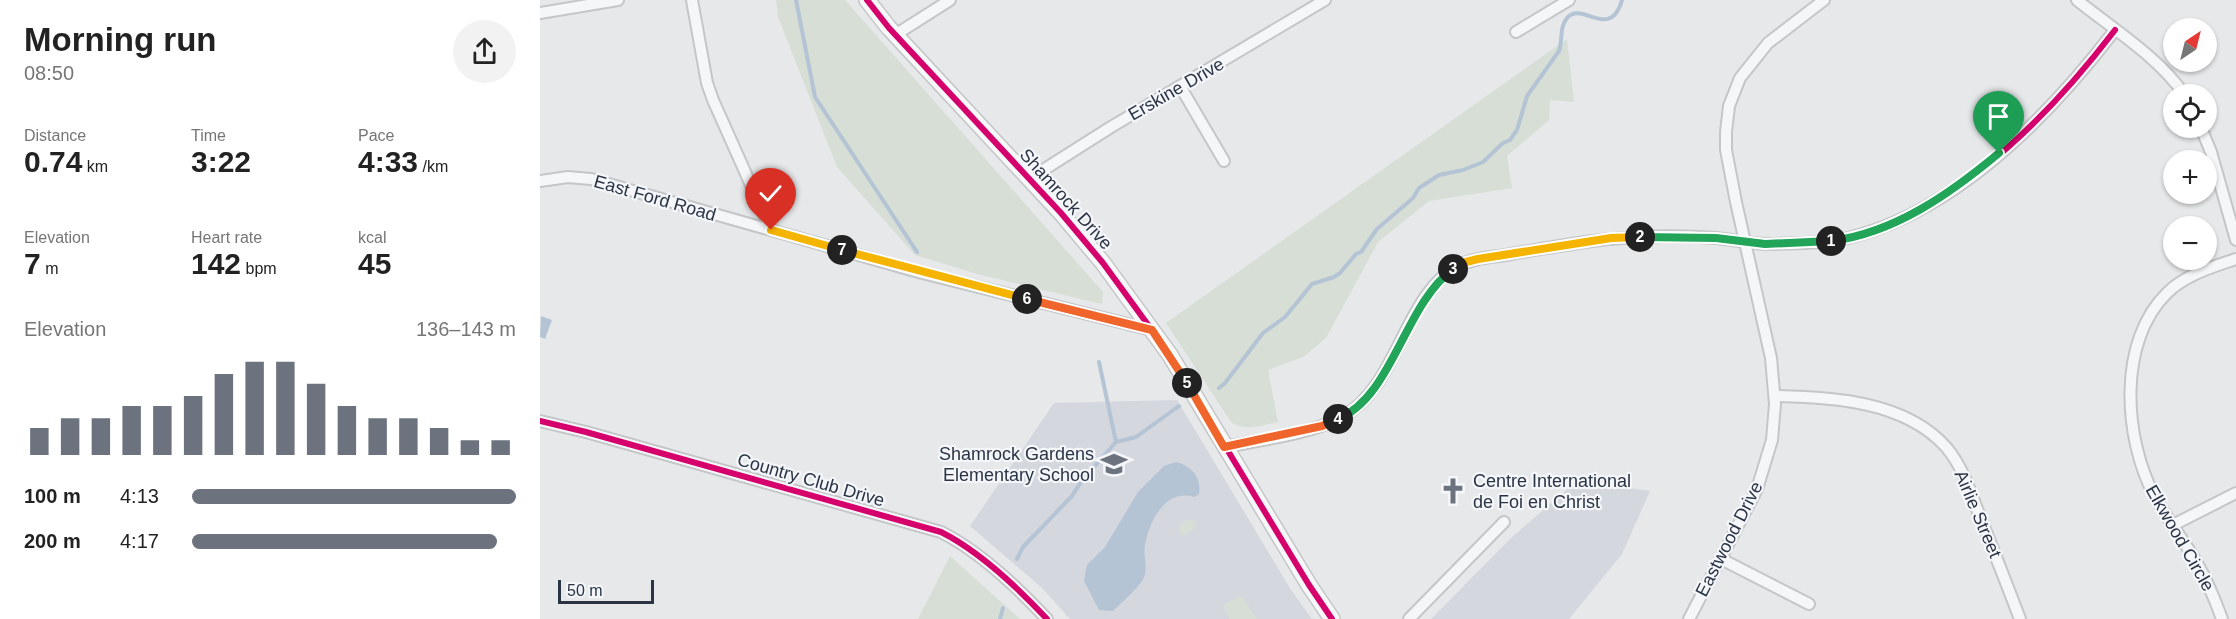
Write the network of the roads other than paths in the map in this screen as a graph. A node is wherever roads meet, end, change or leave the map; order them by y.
1 (618, 0) edge
2 (692, 0) edge
3 (867, 0) edge
4 (950, 0) edge
5 (1325, 0) edge
6 (1569, 0) edge
7 (1824, 0) edge
8 (2077, 0) edge
9 (540, 13) edge
10 (2115, 30) junction
11 (1516, 32) dead end
12 (895, 35) junction
13 (2176, 84) edge
14 (1180, 86) junction
15 (2205, 138) edge
16 (1224, 161) dead end
17 (1029, 179) junction
18 (540, 181) edge
19 (771, 230) junction
20 (2236, 240) edge
21 (1744, 241) junction
22 (2236, 259) edge
23 (1152, 330) junction
24 (1775, 396) junction
25 (540, 421) edge
26 (1224, 447) junction
27 (2236, 493) edge
28 (1504, 522) dead end
29 (2173, 525) junction
30 (1721, 559) junction
31 (1809, 604) dead end
32 (1047, 619) edge
33 (1332, 619) edge
34 (1409, 619) edge
35 (1689, 619) edge
36 (2020, 619) edge
37 (2222, 619) edge

1 - 9 street
2 - 19 street
3 - 12 street, Shamrock Drive
4 - 12 street
5 - 14 street, Erskine Drive
6 - 11 street
7 - 21 street, Eastwood Drive
8 - 10 street
10 - 13 street
10 - 21 street
12 - 17 street, Shamrock Drive
14 - 16 street
14 - 17 street, Erskine Drive
15 - 20 street
17 - 23 street, Shamrock Drive
18 - 19 street, East Ford Road
19 - 23 street, East Ford Road
21 - 24 street, Eastwood Drive
21 - 26 street
22 - 29 street, Elkwood Circle
23 - 26 street, Shamrock Drive
24 - 30 street, Eastwood Drive
24 - 36 street, Airlie Street
25 - 32 street, Country Club Drive
26 - 33 street, Shamrock Drive
27 - 29 street
28 - 34 street
29 - 37 street, Elkwood Circle
30 - 31 street
30 - 35 street, Eastwood Drive

